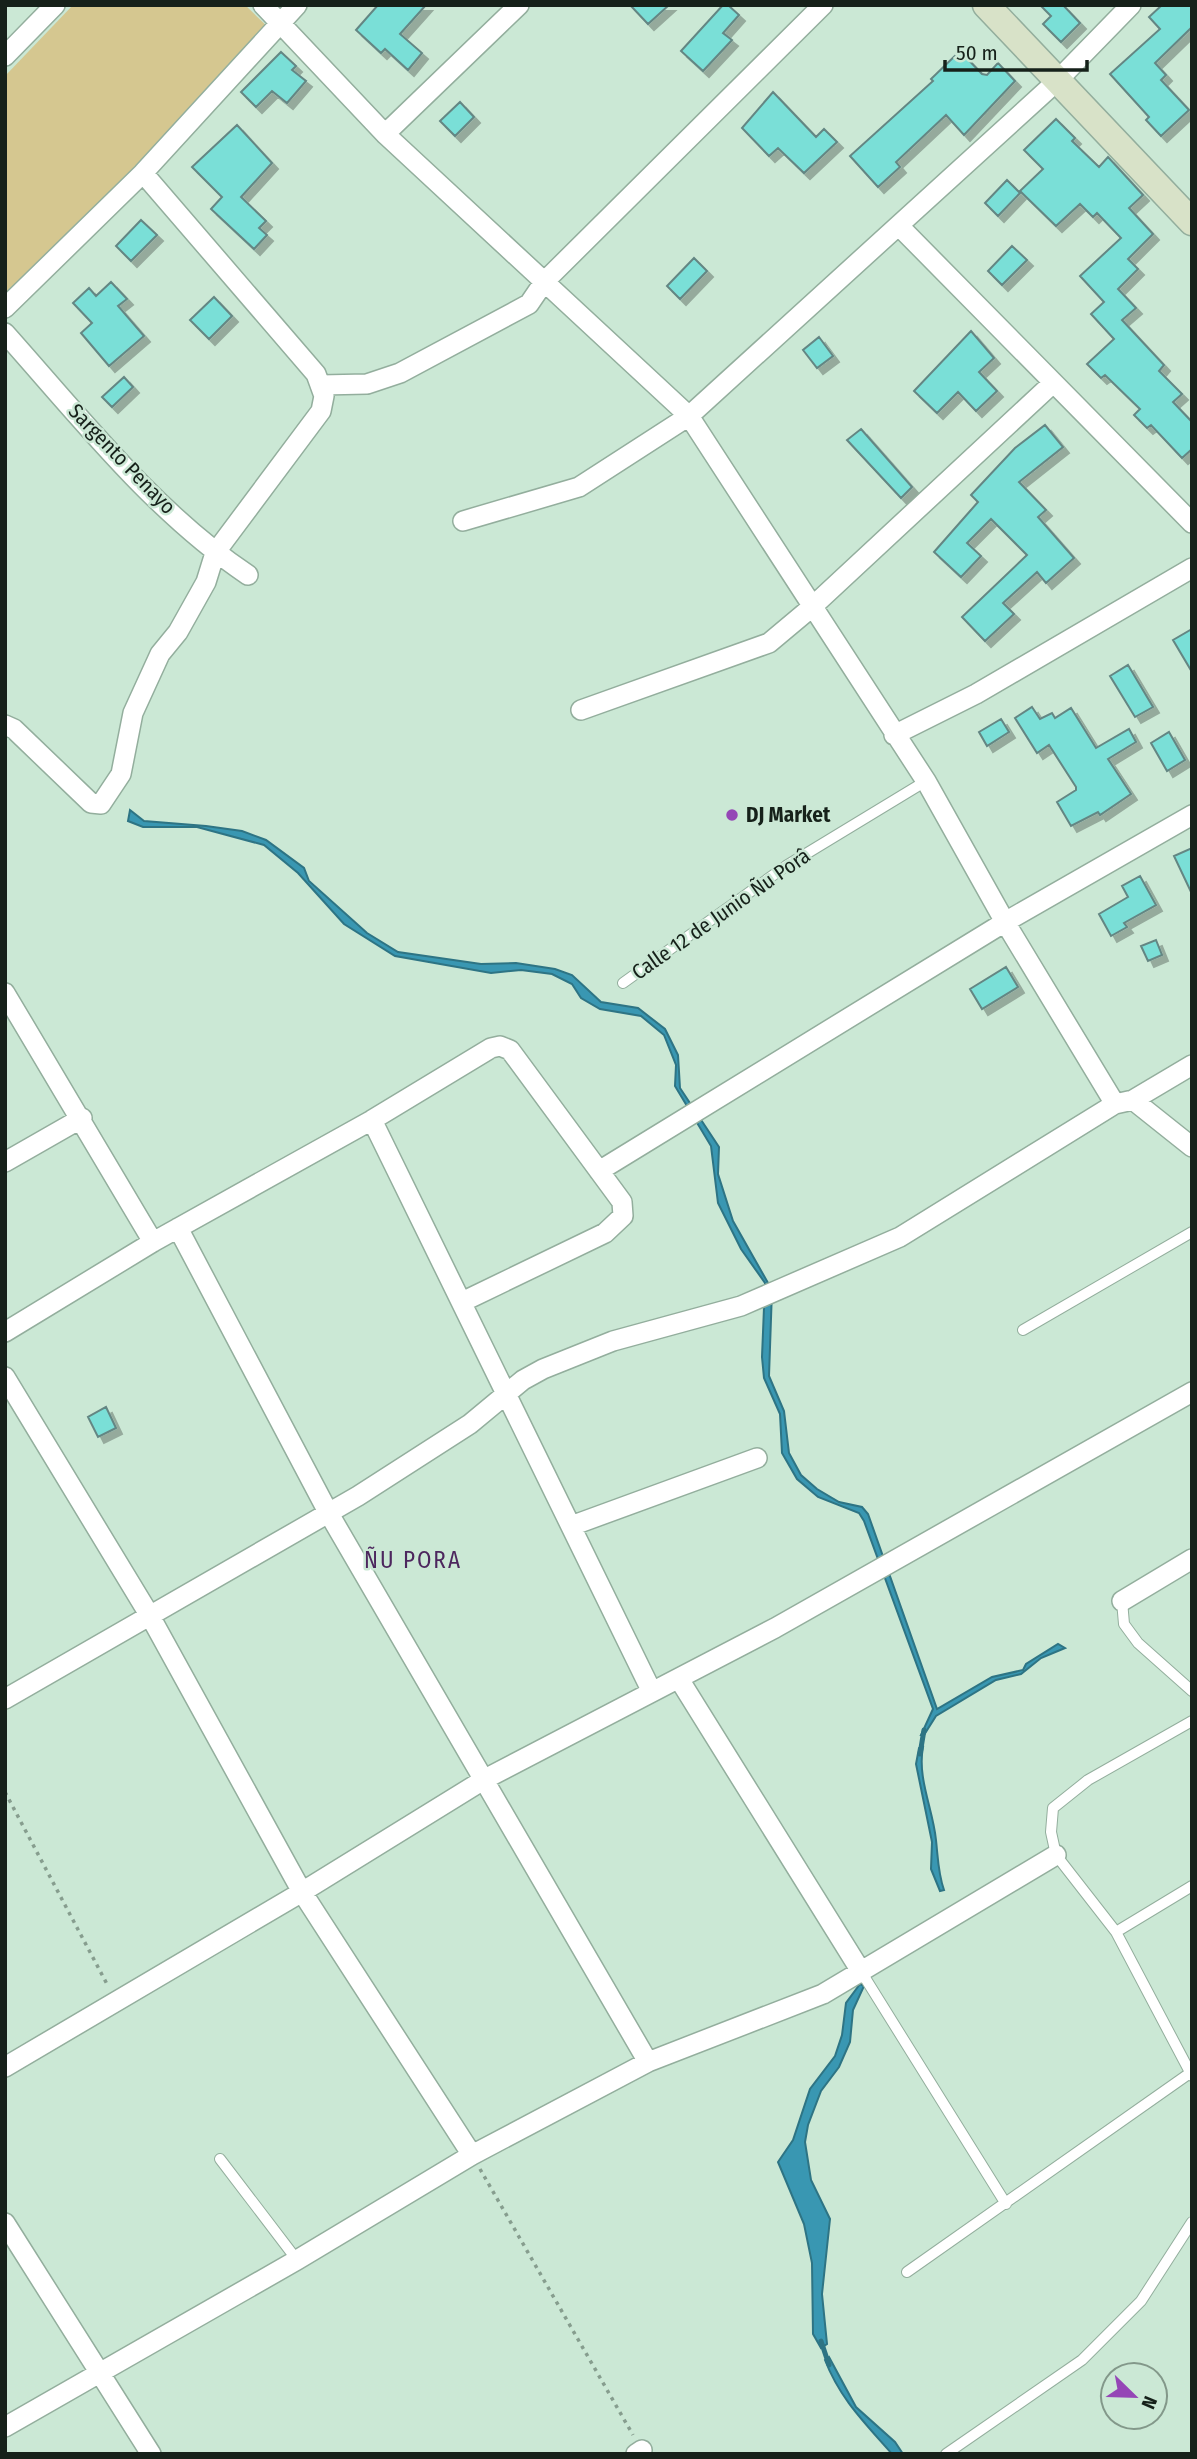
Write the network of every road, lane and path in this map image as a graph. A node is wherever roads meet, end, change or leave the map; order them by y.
1 (55, 5) edge
2 (263, 5) edge
3 (297, 5) edge
4 (519, 5) edge
5 (823, 5) edge
6 (986, 5) edge
7 (1131, 5) edge
8 (283, 24) junction
9 (5, 56) edge
10 (1056, 82) junction
11 (385, 134) junction
12 (143, 173) junction
13 (1192, 222) edge
14 (900, 226) junction
15 (544, 282) junction
16 (5, 308) edge
17 (5, 332) edge
18 (1053, 383) junction
19 (321, 385) junction
20 (690, 416) junction
21 (463, 521) dead end
22 (1192, 523) edge
23 (215, 553) junction
24 (1192, 568) edge
25 (248, 575) dead end
26 (812, 607) junction
27 (581, 710) dead end
28 (5, 725) edge
29 (894, 735) junction
30 (926, 781) junction
31 (1192, 815) edge
32 (1005, 922) junction
33 (623, 983) dead end
34 (5, 993) edge
35 (1192, 1065) edge
36 (1124, 1102) junction
37 (82, 1118) junction
38 (372, 1120) junction
39 (1192, 1147) edge
40 (5, 1162) edge
41 (599, 1171) junction
42 (178, 1228) junction
43 (1192, 1232) edge
44 (153, 1242) junction
45 (462, 1302) junction
46 (1023, 1330) dead end
47 (5, 1332) edge
48 (5, 1377) edge
49 (1192, 1392) edge
50 (506, 1393) junction
51 (757, 1458) dead end
52 (328, 1512) junction
53 (571, 1526) junction
54 (1192, 1559) edge
55 (1122, 1601) joint
56 (150, 1616) junction
57 (679, 1679) junction
58 (651, 1690) junction
59 (1192, 1691) edge
60 (5, 1699) edge
61 (1192, 1721) edge
62 (485, 1779) junction
63 (5, 1792) edge
64 (1056, 1855) junction
65 (1192, 1886) edge
66 (302, 1892) junction
67 (1116, 1933) junction
68 (862, 1973) junction
69 (115, 2000) junction
70 (648, 2062) junction
71 (5, 2067) edge
72 (1191, 2074) edge
73 (472, 2155) junction
74 (220, 2159) dead end
75 (1006, 2204) junction
76 (1192, 2222) edge
77 (5, 2223) edge
78 (297, 2260) junction
79 (908, 2272) dead end
80 (101, 2372) junction
81 (5, 2427) edge
82 (639, 2452) edge
83 (151, 2454) edge
84 (946, 2454) edge

1 - 9 street
2 - 8 street
3 - 8 street
4 - 11 street
5 - 15 street
6 - 10 street
7 - 10 street
8 - 11 street
8 - 12 street
10 - 13 street
10 - 14 street
11 - 15 street
12 - 16 street
12 - 19 street
14 - 18 street
14 - 20 street
15 - 19 street
15 - 20 street
17 - 23 street, Sargento Penayo
18 - 22 street
18 - 26 street
19 - 23 street
20 - 21 street
20 - 26 street
23 - 25 street, Sargento Penayo
23 - 28 street
24 - 29 street
26 - 27 street
26 - 29 street
29 - 30 street
30 - 32 street
30 - 33 lane, Calle 12 de Junio Ñu Porâ
31 - 32 street
32 - 36 street
32 - 41 street
34 - 37 street
35 - 36 street
36 - 39 street
36 - 50 street
37 - 40 street
37 - 44 street
38 - 41 street
38 - 42 street
38 - 45 street
41 - 45 street
42 - 44 street
42 - 52 street
43 - 46 lane
44 - 47 street
45 - 50 street
48 - 56 street
49 - 57 street
50 - 52 street
50 - 53 street
51 - 53 street
52 - 56 street
52 - 62 street
53 - 58 street
54 - 55 street
55 - 59 lane
56 - 60 street
56 - 66 street
57 - 58 street
57 - 68 street
58 - 62 street
61 - 64 lane
62 - 66 street
62 - 70 street
63 - 69 path
64 - 67 lane
64 - 68 street
65 - 67 lane
66 - 69 street
66 - 73 street
67 - 72 lane
68 - 70 street
68 - 75 lane
69 - 71 street
70 - 73 street
72 - 75 lane
73 - 78 street
73 - 82 path
74 - 78 lane
75 - 79 lane
76 - 84 lane
77 - 80 street
78 - 80 street
80 - 81 street
80 - 83 street

